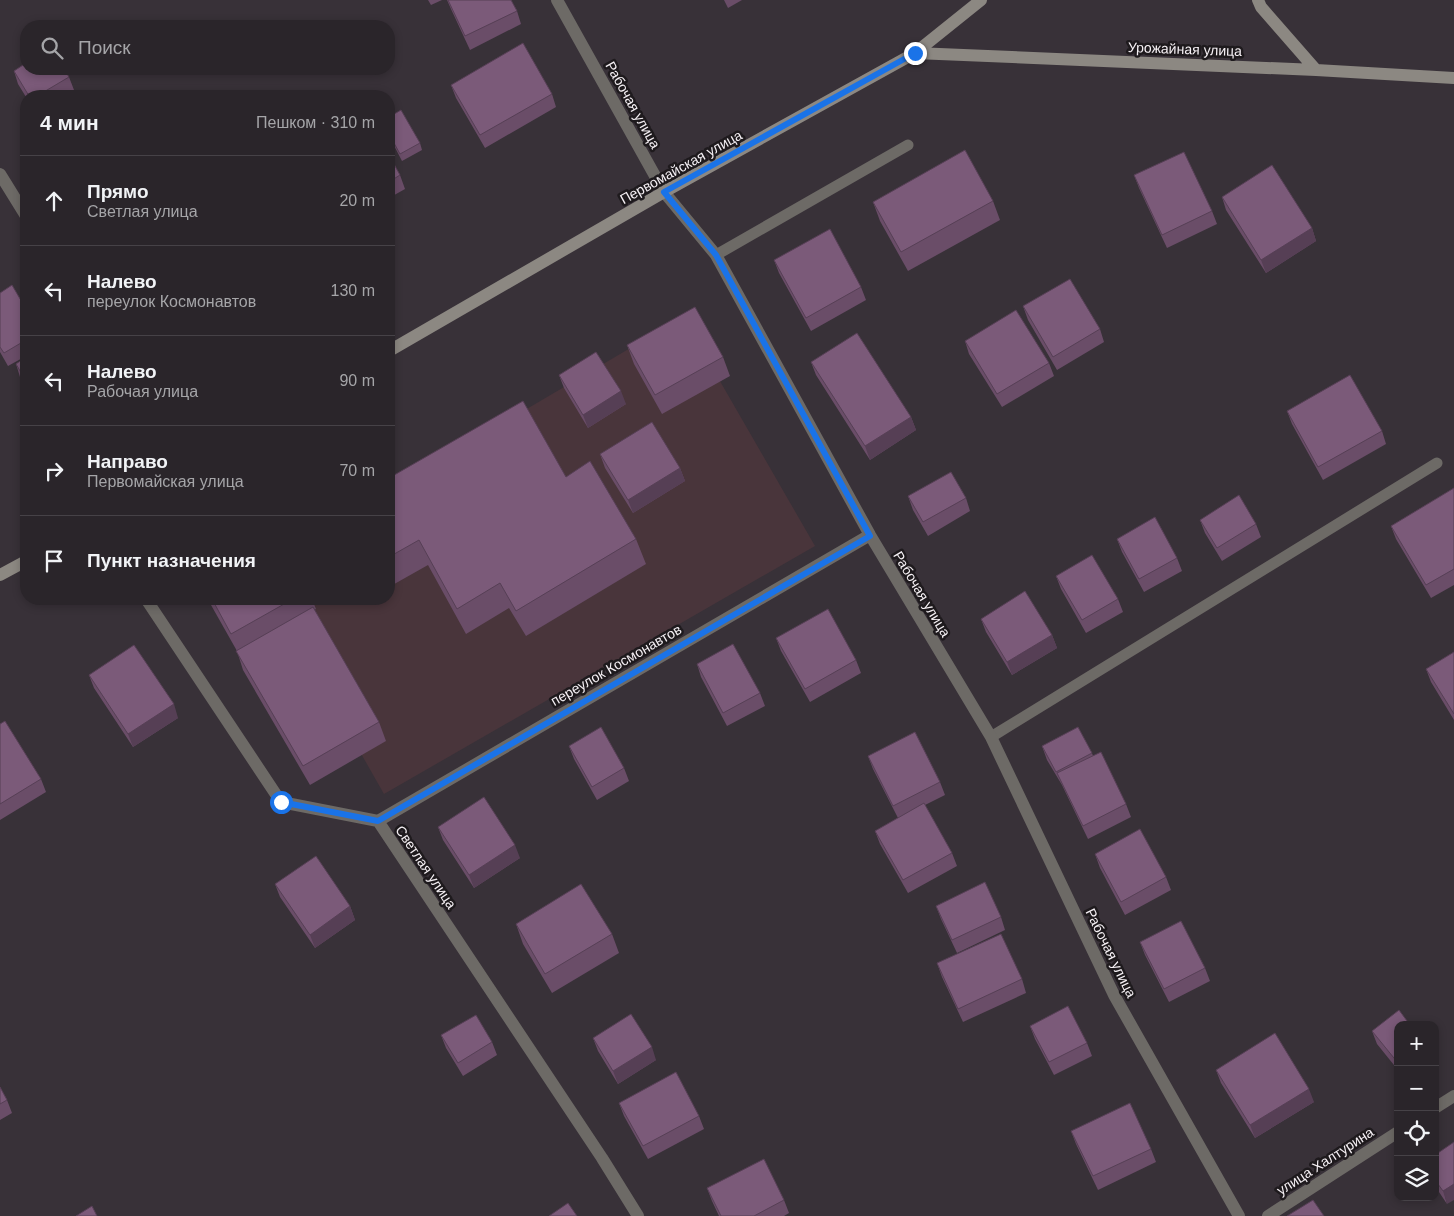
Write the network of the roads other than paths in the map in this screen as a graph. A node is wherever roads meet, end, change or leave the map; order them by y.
1 (557, 0) edge
2 (981, 0) edge
3 (1258, 0) edge
4 (915, 53) junction
5 (1316, 70) junction
6 (1454, 78) edge
7 (908, 145) dead end
8 (0, 174) edge
9 (664, 192) junction
10 (20, 206) edge
11 (716, 255) junction
12 (395, 348) edge
13 (1437, 463) dead end
14 (870, 536) junction
15 (20, 565) edge
16 (0, 575) edge
17 (150, 605) edge
18 (991, 737) junction
19 (378, 821) junction
20 (1454, 1096) edge
21 (1439, 1105) edge
22 (1394, 1135) edge
23 (638, 1216) edge
24 (1239, 1216) edge
25 (1268, 1216) edge

1 - 9 street, Рабочая улица
2 - 4 main road, Первомайская улица
3 - 5 main road
4 - 5 main road, Урожайная улица
4 - 9 main road, Первомайская улица
5 - 6 main road, Урожайная улица
7 - 11 lane
8 - 10 street
9 - 11 street, Рабочая улица
9 - 12 main road, Первомайская улица
11 - 14 street, Рабочая улица
13 - 18 lane
14 - 18 street, Рабочая улица
14 - 19 street, переулок Космонавтов
15 - 16 main road
17 - 19 street, Светлая улица
18 - 24 street, Рабочая улица
19 - 23 street, Светлая улица
20 - 21 street
22 - 25 street, улица Халтурина

